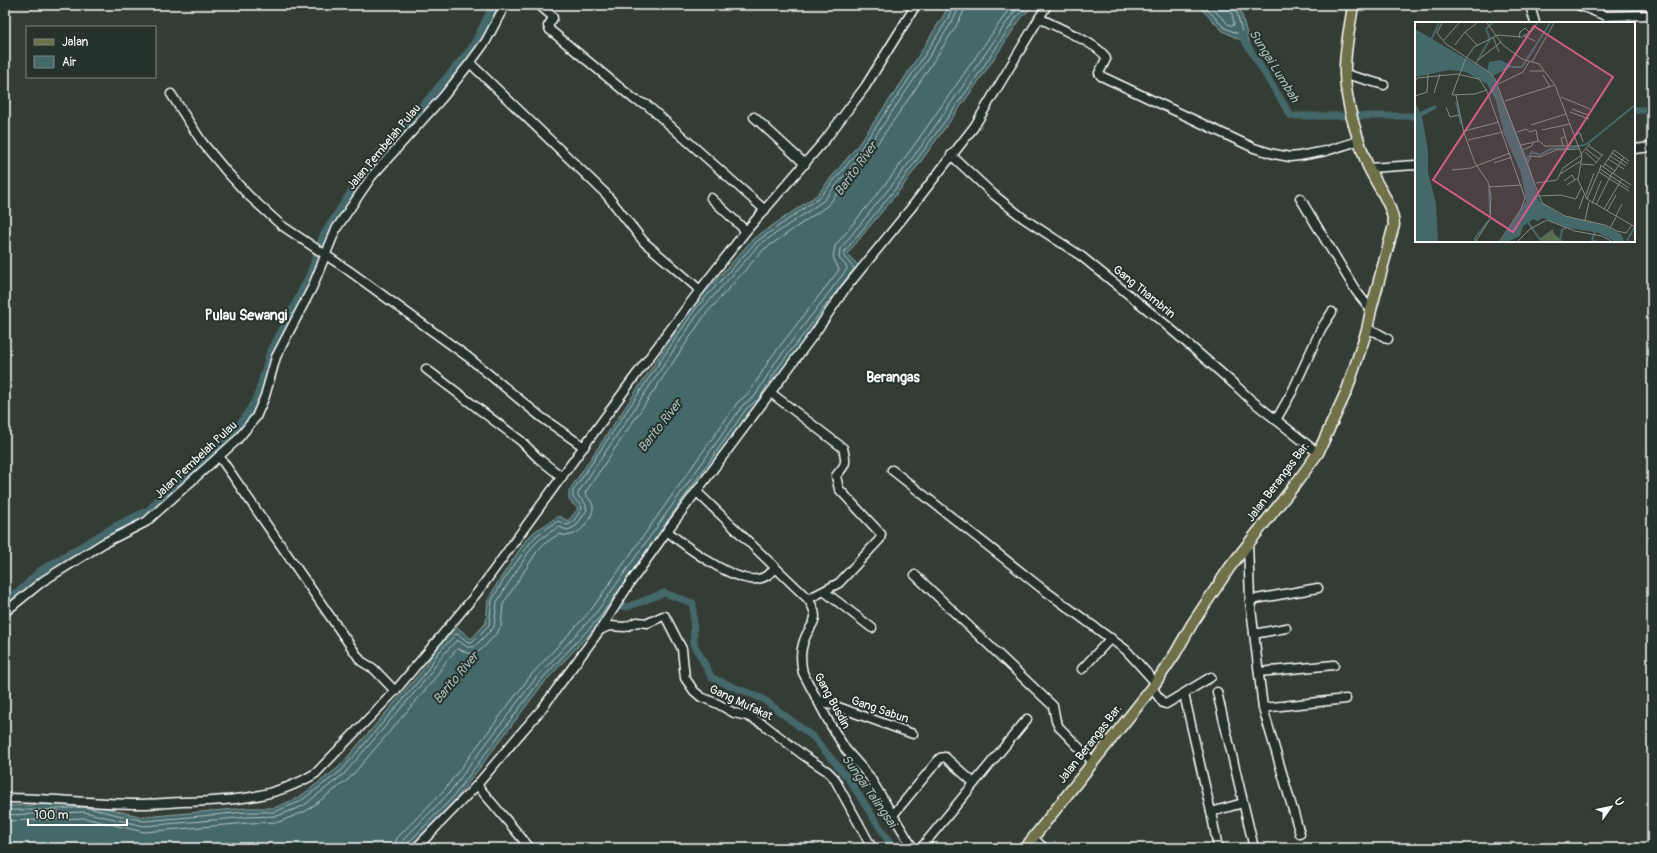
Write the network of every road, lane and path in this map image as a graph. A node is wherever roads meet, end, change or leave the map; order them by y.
1 (505, 5) edge
2 (539, 5) edge
3 (916, 5) edge
4 (1047, 5) edge
5 (1354, 5) edge
6 (1530, 5) edge
7 (1581, 6) edge
8 (1652, 15) edge
9 (1040, 18) junction
10 (1535, 22) edge
11 (470, 63) junction
12 (1345, 74) junction
13 (1384, 85) dead end
14 (171, 94) dead end
15 (754, 117) dead end
16 (1358, 139) junction
17 (1652, 147) edge
18 (1635, 149) edge
19 (951, 155) junction
20 (805, 164) junction
21 (1415, 165) edge
22 (1369, 168) junction
23 (711, 198) dead end
24 (1300, 198) dead end
25 (765, 210) junction
26 (746, 231) junction
27 (321, 251) junction
28 (700, 290) junction
29 (1370, 310) junction
30 (1332, 312) dead end
31 (1367, 330) junction
32 (1388, 339) dead end
33 (426, 369) dead end
34 (770, 393) junction
35 (1276, 420) junction
36 (584, 447) junction
37 (1318, 453) junction
38 (219, 456) junction
39 (892, 470) dead end
40 (562, 477) junction
41 (697, 492) junction
42 (667, 531) junction
43 (1248, 543) junction
44 (776, 568) junction
45 (915, 575) dead end
46 (1318, 588) dead end
47 (825, 592) junction
48 (808, 599) junction
49 (1250, 600) junction
50 (5, 612) edge
51 (601, 628) junction
52 (872, 628) dead end
53 (1286, 628) dead end
54 (1254, 634) junction
55 (1111, 638) junction
56 (1334, 665) dead end
57 (1082, 669) dead end
58 (1259, 672) junction
59 (1211, 677) dead end
60 (1153, 685) junction
61 (395, 691) junction
62 (1217, 692) dead end
63 (1184, 694) junction
64 (816, 699) junction
65 (1346, 699) dead end
66 (1263, 708) junction
67 (1027, 719) dead end
68 (913, 734) dead end
69 (1093, 762) junction
70 (974, 782) junction
71 (477, 785) junction
72 (5, 798) edge
73 (1243, 803) junction
74 (1211, 812) junction
75 (893, 815) junction
76 (1300, 834) dead end
77 (1033, 838) junction
78 (416, 848) edge
79 (530, 848) edge
80 (872, 848) edge
81 (913, 848) edge
82 (922, 848) edge
83 (1025, 848) edge
84 (1044, 848) edge
85 (1218, 848) edge
86 (1254, 848) edge

1 - 11 street, Jalan Pembelah Pulau
2 - 25 street
3 - 20 street
4 - 9 street
5 - 12 main road, Jalan Berangas Bar.
6 - 10 street
7 - 8 street
9 - 16 street
9 - 19 street
11 - 27 street, Jalan Pembelah Pulau
11 - 28 street
12 - 13 street
12 - 16 main road, Jalan Berangas Bar.
14 - 27 street
15 - 20 street
16 - 22 main road, Jalan Berangas Bar.
17 - 18 street
19 - 34 street
19 - 35 street, Gang Thambrin
20 - 25 street
21 - 22 street
22 - 29 main road, Jalan Berangas Bar.
23 - 26 street
24 - 29 street
25 - 26 street
26 - 28 street
27 - 36 street
27 - 38 street, Jalan Pembelah Pulau
28 - 36 street
29 - 31 main road, Jalan Berangas Bar.
30 - 35 street
31 - 32 street
31 - 37 main road, Jalan Berangas Bar.
33 - 40 street
34 - 41 street
34 - 47 street
35 - 37 street, Gang Thambrin
36 - 40 street
37 - 43 main road, Jalan Berangas Bar.
38 - 50 street, Jalan Pembelah Pulau
38 - 61 street
39 - 55 street
40 - 61 street
41 - 42 street
41 - 44 street, Gang Busdin
42 - 44 street
42 - 51 street
43 - 49 street
43 - 60 main road, Jalan Berangas Bar.
44 - 48 street, Gang Busdin
45 - 69 street
46 - 49 street
47 - 48 street
47 - 52 street
48 - 64 street, Gang Busdin
49 - 54 street
51 - 71 street
51 - 80 street, Gang Mufakat
53 - 54 street
54 - 58 street
55 - 57 street
55 - 60 street
56 - 58 street
58 - 66 street
59 - 63 street
60 - 63 street
60 - 69 main road, Jalan Berangas Bar.
61 - 72 street
62 - 73 street
63 - 74 street
64 - 68 street, Gang Sabun
64 - 75 street, Gang Busdin
65 - 66 street
66 - 76 street
67 - 70 street
69 - 77 main road, Jalan Berangas Bar.
70 - 75 street
70 - 82 street
71 - 78 street
71 - 79 street
73 - 74 street
73 - 86 street
74 - 85 street
75 - 81 street, Gang Busdin
77 - 83 main road, Jalan Berangas Bar.
77 - 84 street

